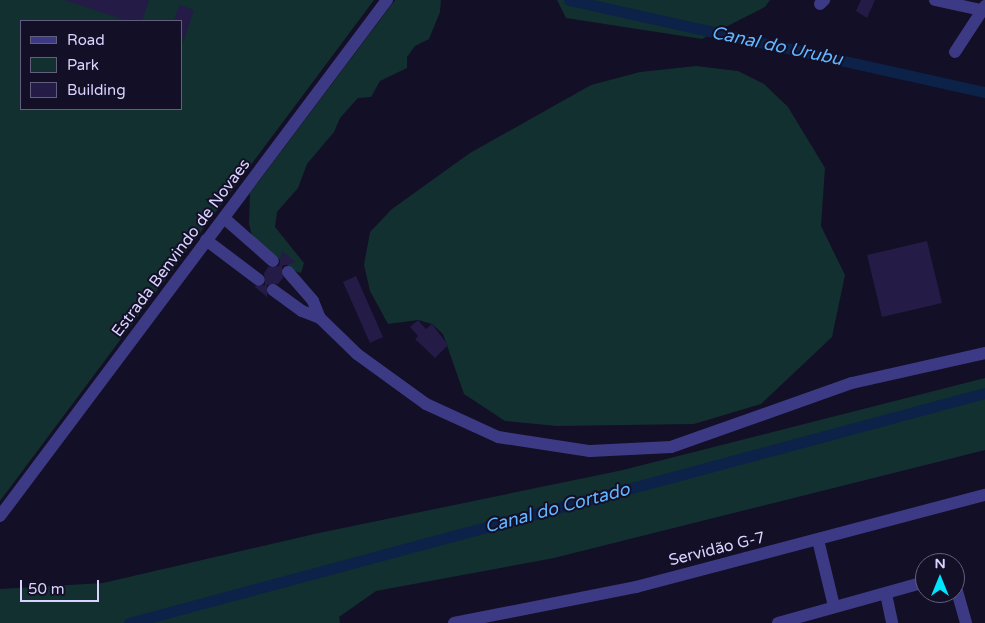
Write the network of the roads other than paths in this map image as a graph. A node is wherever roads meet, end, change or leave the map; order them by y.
1 (387, 0) edge
2 (935, 0) edge
3 (983, 8) edge
4 (955, 52) dead end
5 (224, 218) junction
6 (206, 240) junction
7 (273, 261) dead end
8 (288, 272) dead end
9 (259, 280) dead end
10 (273, 290) dead end
11 (320, 318) junction
12 (985, 353) edge
13 (985, 495) edge
14 (0, 516) edge
15 (818, 540) junction
16 (915, 585) edge
17 (886, 594) junction
18 (960, 603) edge
19 (834, 606) junction
20 (488, 620) edge
21 (774, 622) edge
22 (454, 623) edge
23 (892, 623) edge
24 (966, 623) edge

1 - 5 street, Estrada Benvindo de Novaes
2 - 3 street
3 - 4 street
5 - 6 street, Estrada Benvindo de Novaes
5 - 7 street
6 - 9 street
6 - 14 street, Estrada Benvindo de Novaes
8 - 11 street
10 - 11 street
11 - 12 street
13 - 15 street, Servidão G-7
15 - 19 street
15 - 20 street, Servidão G-7
16 - 17 street
17 - 19 street
17 - 23 street
18 - 24 street
19 - 21 street
20 - 22 street, Servidão G-7

